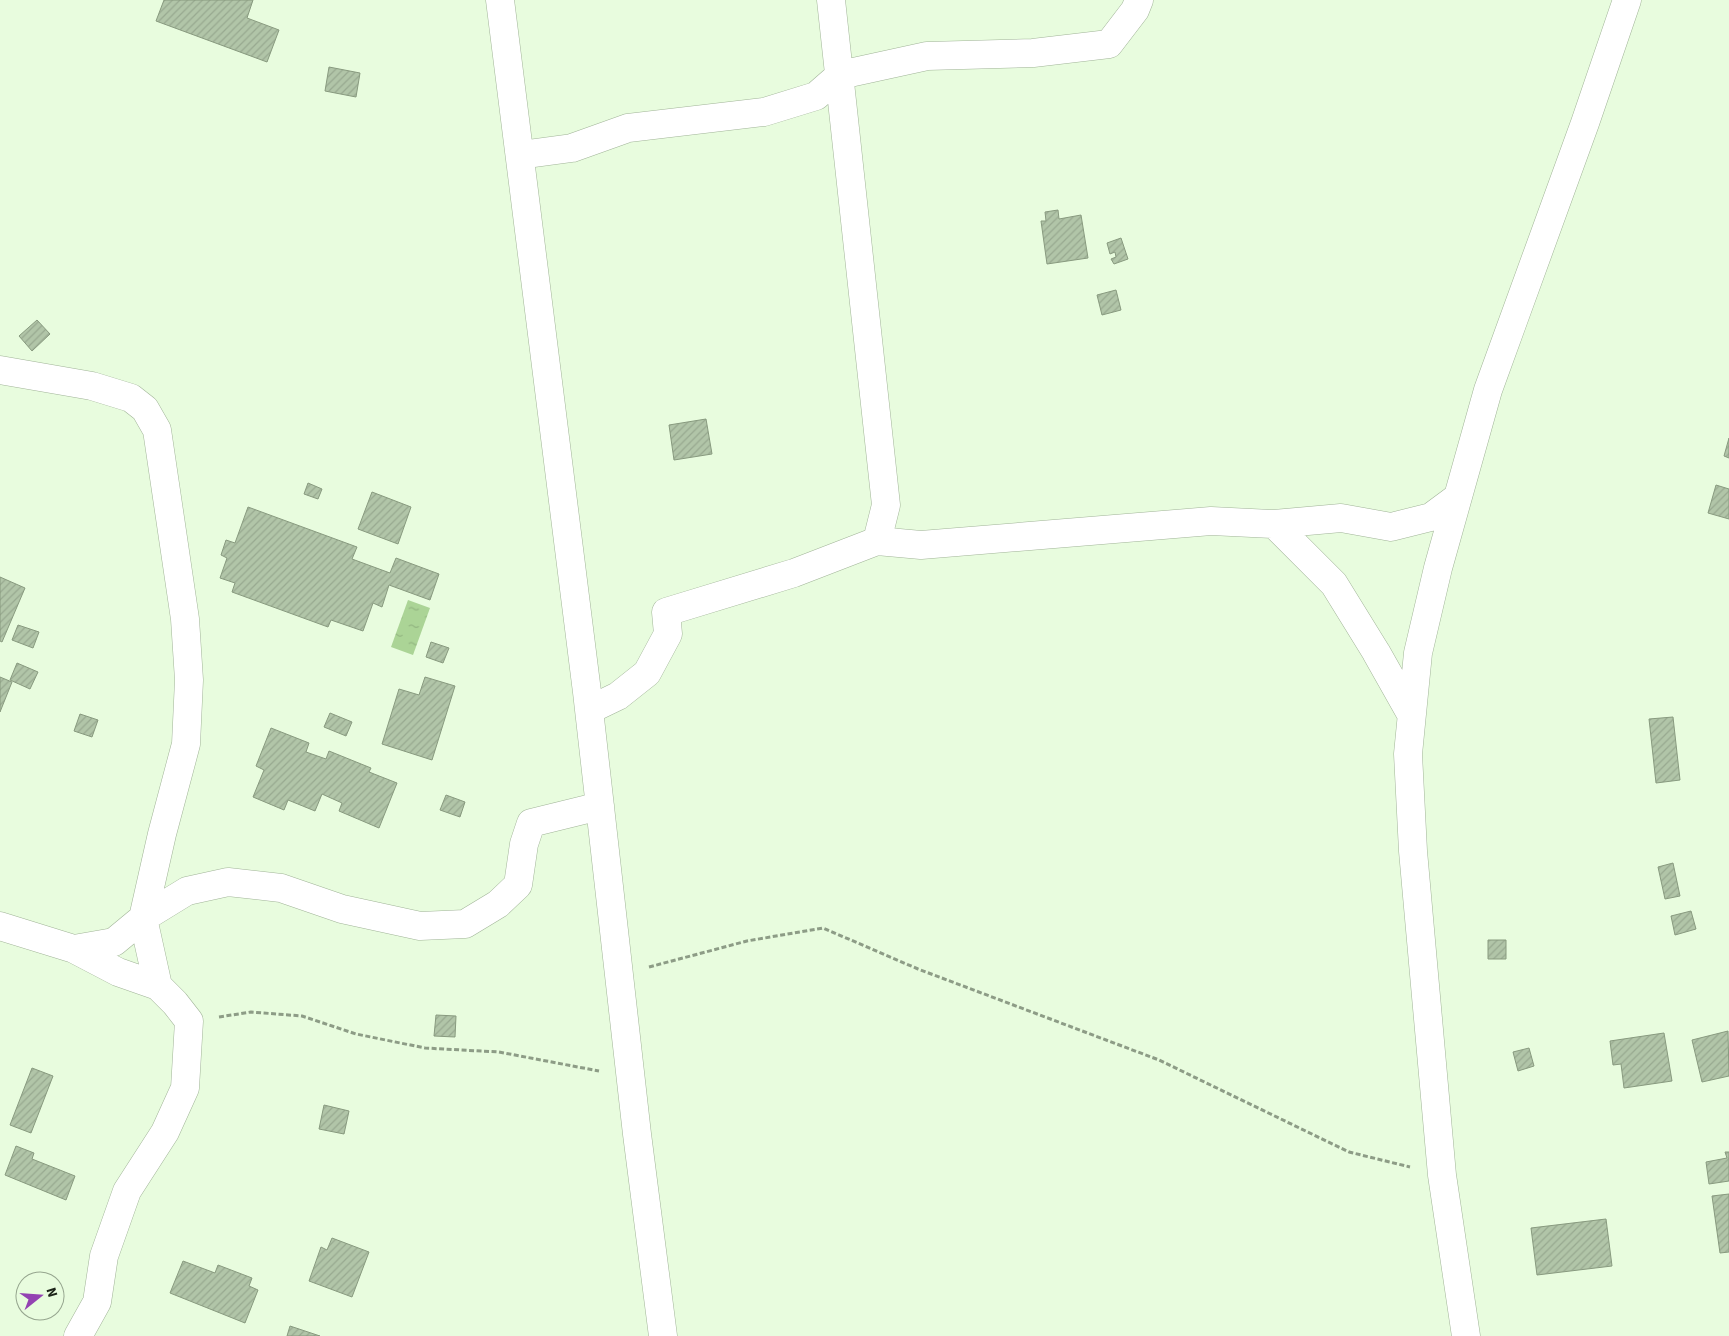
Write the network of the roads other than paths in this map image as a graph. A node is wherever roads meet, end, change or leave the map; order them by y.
1 (500, 0) edge
2 (831, 0) edge
3 (1139, 0) edge
4 (1627, 0) edge
5 (840, 75) junction
6 (520, 155) junction
7 (0, 370) edge
8 (1458, 496) junction
9 (1274, 524) junction
10 (877, 541) junction
11 (589, 710) junction
12 (1411, 714) junction
13 (600, 806) junction
14 (143, 918) junction
15 (0, 926) edge
16 (74, 949) junction
17 (158, 986) junction
18 (78, 1336) edge
19 (663, 1336) edge
20 (1466, 1336) edge

1 - 6 street
2 - 5 street
3 - 5 street
4 - 8 street
5 - 6 street
5 - 10 street
6 - 11 street
7 - 14 street
8 - 9 street
8 - 12 street
9 - 10 street
9 - 12 street
10 - 11 street
11 - 13 street
12 - 20 street
13 - 14 street
13 - 19 street
14 - 16 street
14 - 17 street
15 - 16 street
16 - 17 street
17 - 18 street

